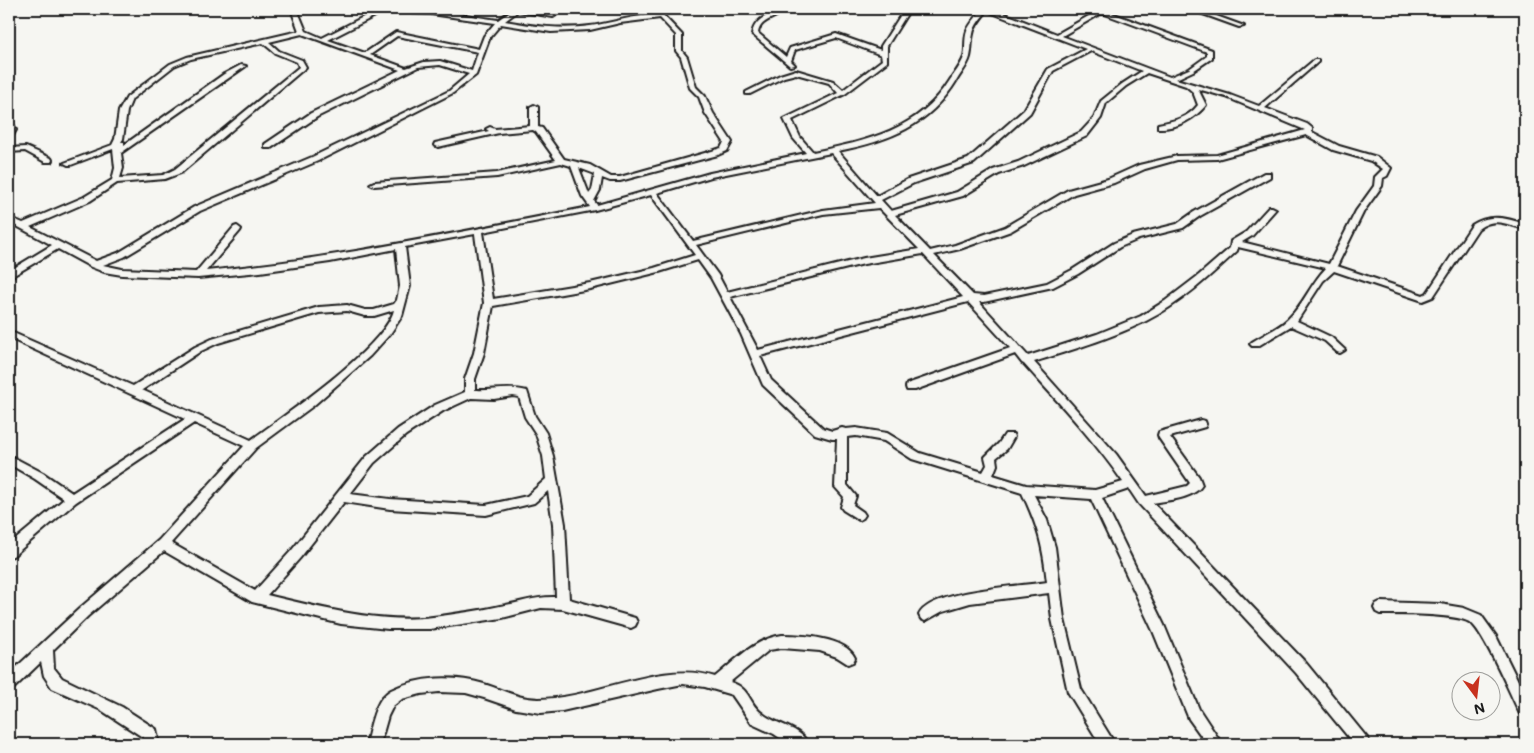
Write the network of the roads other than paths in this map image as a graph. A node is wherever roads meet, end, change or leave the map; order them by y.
1 (294, 9) edge
2 (516, 9) edge
3 (986, 9) edge
4 (1192, 9) edge
5 (1104, 10) edge
6 (904, 14) dead end
7 (553, 15) dead end
8 (775, 15) dead end
9 (500, 22) junction
10 (1241, 26) dead end
11 (303, 32) junction
12 (1059, 36) junction
13 (322, 40) junction
14 (266, 42) junction
15 (1091, 50) junction
16 (482, 51) junction
17 (883, 53) junction
18 (366, 55) junction
19 (1316, 61) dead end
20 (788, 62) junction
21 (243, 66) dead end
22 (406, 70) junction
23 (1147, 70) junction
24 (803, 73) junction
25 (474, 74) junction
26 (1170, 79) junction
27 (1186, 84) junction
28 (748, 93) dead end
29 (843, 93) junction
30 (534, 107) dead end
31 (1261, 108) junction
32 (9, 124) edge
33 (1161, 126) dead end
34 (534, 128) junction
35 (490, 129) dead end
36 (499, 131) junction
37 (1307, 132) junction
38 (9, 135) edge
39 (438, 145) dead end
40 (268, 146) dead end
41 (117, 148) junction
42 (9, 150) edge
43 (834, 150) junction
44 (812, 155) junction
45 (48, 160) dead end
46 (561, 160) junction
47 (68, 163) dead end
48 (575, 166) junction
49 (599, 173) junction
50 (1267, 175) dead end
51 (115, 181) junction
52 (374, 184) dead end
53 (652, 191) junction
54 (879, 202) junction
55 (593, 204) junction
56 (1272, 209) dead end
57 (890, 214) junction
58 (9, 218) edge
59 (24, 226) junction
60 (1525, 227) edge
61 (237, 229) dead end
62 (479, 232) junction
63 (1234, 243) junction
64 (690, 244) junction
65 (58, 245) junction
66 (400, 245) junction
67 (927, 252) junction
68 (701, 257) junction
69 (94, 265) junction
70 (1332, 267) junction
71 (9, 275) edge
72 (198, 275) junction
73 (726, 295) junction
74 (970, 298) junction
75 (402, 299) junction
76 (490, 303) junction
77 (1291, 322) junction
78 (9, 334) edge
79 (1255, 344) dead end
80 (1016, 350) junction
81 (1340, 350) dead end
82 (754, 354) junction
83 (1025, 361) junction
84 (911, 387) dead end
85 (134, 390) junction
86 (470, 394) junction
87 (192, 419) junction
88 (1201, 424) dead end
89 (842, 432) junction
90 (1009, 437) dead end
91 (252, 446) junction
92 (9, 459) edge
93 (986, 478) junction
94 (552, 481) junction
95 (1131, 484) junction
96 (1026, 490) junction
97 (1094, 495) junction
98 (341, 497) junction
99 (72, 499) junction
100 (1143, 501) junction
101 (859, 516) dead end
102 (163, 544) junction
103 (9, 552) edge
104 (1054, 586) junction
105 (256, 598) junction
106 (563, 603) junction
107 (1380, 608) dead end
108 (924, 615) dead end
109 (631, 622) dead end
110 (47, 649) junction
111 (848, 658) dead end
112 (718, 683) junction
113 (9, 684) edge
114 (1525, 709) edge
115 (152, 744) edge
116 (373, 744) edge
117 (801, 744) edge
118 (1108, 744) edge
119 (1215, 744) edge
120 (1363, 744) edge

1 - 11 street
2 - 7 street
2 - 9 street
3 - 12 street
3 - 43 street
4 - 10 street
5 - 12 street
5 - 26 street
6 - 17 street
8 - 20 street
9 - 13 street
9 - 16 street
9 - 49 street
11 - 13 street
11 - 14 street
12 - 15 street
13 - 18 street
14 - 41 street
14 - 51 street
15 - 23 street
15 - 54 street
16 - 18 street
16 - 25 street
17 - 20 street
17 - 29 street
18 - 22 street
19 - 31 street
20 - 24 street
21 - 41 street
22 - 25 street
22 - 40 street
23 - 26 street
23 - 57 street
24 - 28 street
24 - 29 street
25 - 69 street
26 - 27 street
27 - 31 street
27 - 33 street
29 - 44 street
30 - 34 street
31 - 37 street
32 - 38 street
34 - 36 street
34 - 46 street
35 - 36 street
36 - 39 street
37 - 67 street
37 - 70 street
41 - 47 street
41 - 51 street
42 - 45 street
43 - 44 street
43 - 54 street
44 - 53 street
46 - 48 street
46 - 52 street
48 - 49 street
48 - 55 street
49 - 55 street
50 - 74 street
51 - 59 street
53 - 55 street
53 - 64 street
54 - 57 street
54 - 64 street
55 - 62 street
56 - 63 street
57 - 67 street
58 - 59 street
59 - 65 street
60 - 70 street
61 - 72 street
62 - 66 street
62 - 76 street
63 - 70 street
63 - 83 street
64 - 68 street
65 - 69 street
65 - 71 street
66 - 72 street
66 - 75 street
67 - 73 street
67 - 74 street
68 - 73 street
68 - 76 street
69 - 72 street
70 - 77 street
73 - 82 street
74 - 80 street
74 - 82 street
75 - 85 street
75 - 91 street
76 - 86 street
77 - 79 street
77 - 81 street
78 - 85 street
80 - 83 street
80 - 84 street
82 - 89 street
83 - 95 street
85 - 87 street
86 - 94 street
86 - 98 street
87 - 91 street
87 - 99 street
88 - 100 street
89 - 93 street
89 - 101 street
90 - 93 street
91 - 102 street
92 - 99 street
93 - 96 street
94 - 98 street
94 - 106 street
95 - 97 street
95 - 100 street
96 - 97 street
96 - 104 street
97 - 119 street
98 - 105 street
99 - 103 street
100 - 120 street
102 - 105 street
102 - 110 street
104 - 108 street
104 - 118 street
105 - 106 street
106 - 109 street
107 - 114 street
110 - 113 street
110 - 115 street
111 - 112 street
112 - 116 street
112 - 117 street

